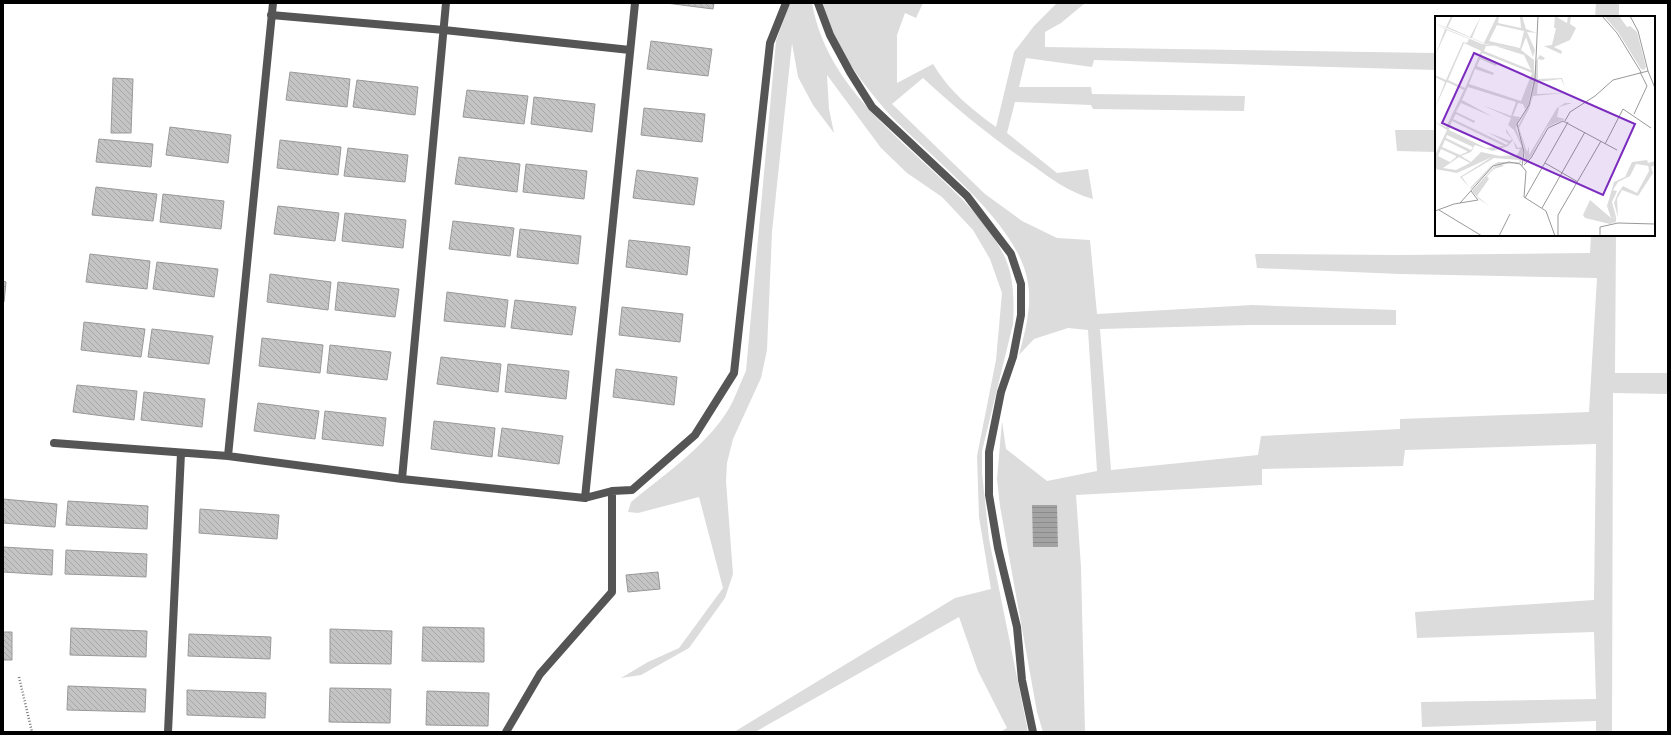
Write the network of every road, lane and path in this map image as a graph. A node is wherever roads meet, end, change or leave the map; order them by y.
1 (273, 3) edge
2 (446, 3) edge
3 (635, 3) edge
4 (786, 3) edge
5 (818, 3) edge
6 (271, 15) junction
7 (444, 30) junction
8 (630, 50) junction
9 (54, 443) dead end
10 (180, 453) junction
11 (228, 456) junction
12 (402, 479) junction
13 (612, 491) junction
14 (585, 498) junction
15 (19, 677) dead end
16 (32, 732) edge
17 (168, 732) edge
18 (506, 732) edge
19 (1033, 732) edge

1 - 6 street
2 - 7 street
3 - 8 street
4 - 13 street
5 - 19 street
6 - 7 street
6 - 11 street
7 - 8 street
7 - 12 street
8 - 14 street
9 - 10 street
10 - 11 street
10 - 17 street
11 - 12 street
12 - 14 street
13 - 14 street
13 - 18 street
15 - 16 path

